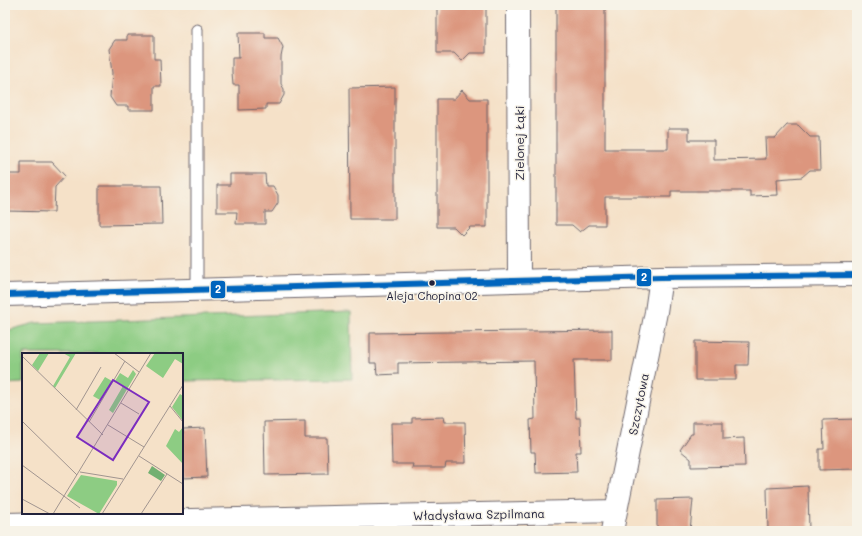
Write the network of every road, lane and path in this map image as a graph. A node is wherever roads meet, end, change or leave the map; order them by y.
1 (518, 5) edge
2 (197, 30) dead end
3 (857, 275) edge
4 (661, 277) junction
5 (519, 281) junction
6 (197, 289) junction
7 (5, 295) edge
8 (614, 521) edge
9 (5, 524) edge

1 - 5 street, Zielonej Łąki
2 - 6 lane
3 - 4 street
4 - 5 street
4 - 8 street, Szczytowa
5 - 6 street
6 - 7 street
8 - 9 street, Władysława Szpilmana

